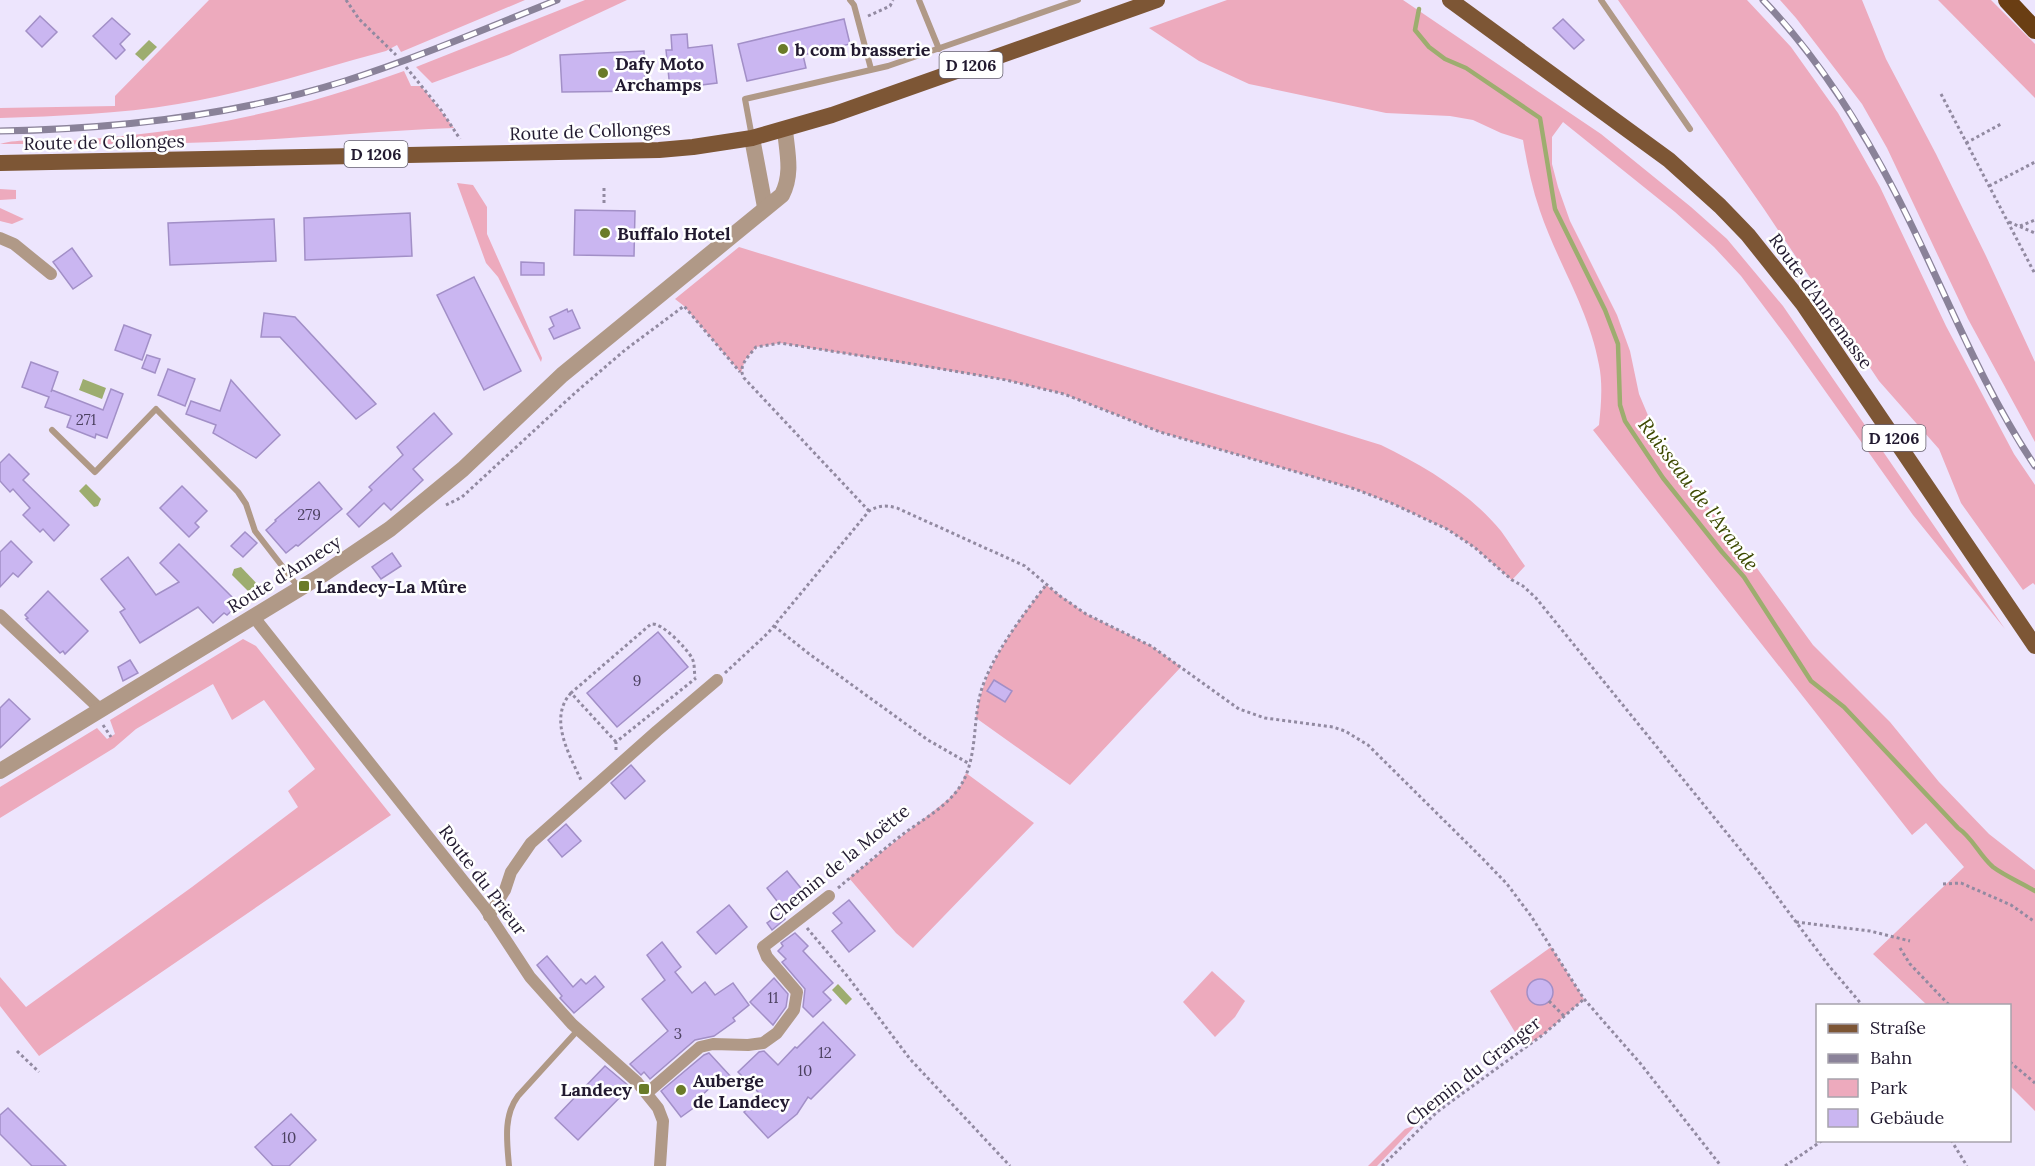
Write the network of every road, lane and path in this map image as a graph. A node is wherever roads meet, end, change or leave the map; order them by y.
1 (346, 0) edge
2 (850, 0) edge
3 (893, 0) edge
4 (919, 0) edge
5 (1078, 0) edge
6 (1157, 0) edge
7 (1450, 0) edge
8 (1601, 0) edge
9 (2007, 0) edge
10 (858, 20) junction
11 (2035, 30) edge
12 (939, 49) junction
13 (396, 55) dead end
14 (406, 67) dead end
15 (872, 69) junction
16 (1941, 94) dead end
17 (2001, 124) dead end
18 (1690, 129) dead end
19 (785, 130) junction
20 (752, 138) junction
21 (1966, 143) junction
22 (468, 154) junction
23 (2035, 162) edge
24 (0, 163) edge
25 (1989, 186) junction
26 (604, 188) dead end
27 (604, 206) dead end
28 (765, 207) junction
29 (2035, 220) edge
30 (2008, 222) junction
31 (2018, 226) junction
32 (2035, 232) edge
33 (0, 238) edge
34 (51, 274) dead end
35 (2035, 274) edge
36 (741, 373) junction
37 (52, 430) dead end
38 (427, 500) junction
39 (869, 511) junction
40 (1046, 585) junction
41 (299, 589) junction
42 (0, 615) edge
43 (253, 616) junction
44 (774, 626) junction
45 (2035, 646) edge
46 (695, 677) dead end
47 (717, 680) joint
48 (571, 693) junction
49 (101, 711) junction
50 (616, 742) dead end
51 (969, 763) junction
52 (0, 771) edge
53 (585, 796) junction
54 (1943, 884) dead end
55 (829, 896) joint
56 (489, 916) junction
57 (800, 919) junction
58 (1796, 922) junction
59 (2035, 922) edge
60 (1910, 941) dead end
61 (1900, 948) dead end
62 (1584, 999) junction
63 (1549, 1001) dead end
64 (1862, 1004) edge
65 (1949, 1004) edge
66 (1564, 1016) junction
67 (578, 1030) junction
68 (17, 1051) dead end
69 (2011, 1063) edge
70 (39, 1072) dead end
71 (2035, 1083) edge
72 (647, 1093) junction
73 (1820, 1142) edge
74 (1953, 1142) edge
75 (508, 1166) edge
76 (660, 1166) edge
77 (1010, 1166) edge
78 (1382, 1166) edge
79 (1721, 1166) edge
80 (1785, 1166) edge
81 (1967, 1166) edge

1 - 13 path
2 - 10 lane
3 - 10 path
4 - 12 lane
5 - 12 lane
6 - 19 main road, Route de Collonges / D 1206
7 - 45 main road, Route d'Annemasse / D 1206
8 - 18 lane
9 - 11 highway
10 - 15 lane
12 - 15 lane
14 - 22 path
15 - 20 lane
16 - 21 path
17 - 21 path
19 - 20 main road, Route de Collonges / D 1206
19 - 28 street, Route d'Annecy
20 - 22 main road, Route de Collonges / D 1206
20 - 28 street
21 - 25 path
22 - 24 main road, Route de Collonges / D 1206
23 - 25 path
25 - 30 path
26 - 27 path
28 - 38 street, Route d'Annecy
29 - 31 path
30 - 31 path
30 - 35 path
31 - 32 path
33 - 34 street
36 - 38 path
36 - 39 path
36 - 58 path
37 - 41 lane
38 - 41 street, Route d'Annecy
39 - 40 path
39 - 44 path
40 - 51 path, Chemin de la Moëtte
40 - 62 path
41 - 43 street, Route d'Annecy
42 - 49 street
43 - 49 street, Route d'Annecy
43 - 56 street, Route du Prieur
44 - 47 path
44 - 51 path
46 - 48 path
47 - 53 street
48 - 50 path
48 - 53 path
49 - 52 street, Route d'Annecy
51 - 55 path, Chemin de la Moëtte
53 - 56 street
54 - 59 path
55 - 57 street, Chemin de la Moëtte
56 - 67 street, Route du Prieur
57 - 72 street, Chemin de la Moëtte
57 - 77 path
58 - 60 path
58 - 64 path
61 - 65 path
62 - 66 path, Chemin du Granger
62 - 79 path
63 - 66 path
66 - 78 path, Chemin du Granger
67 - 72 street, Route du Prieur
67 - 75 lane
68 - 70 path
69 - 71 path
72 - 76 street, Route du Prieur
73 - 80 path
74 - 81 path

